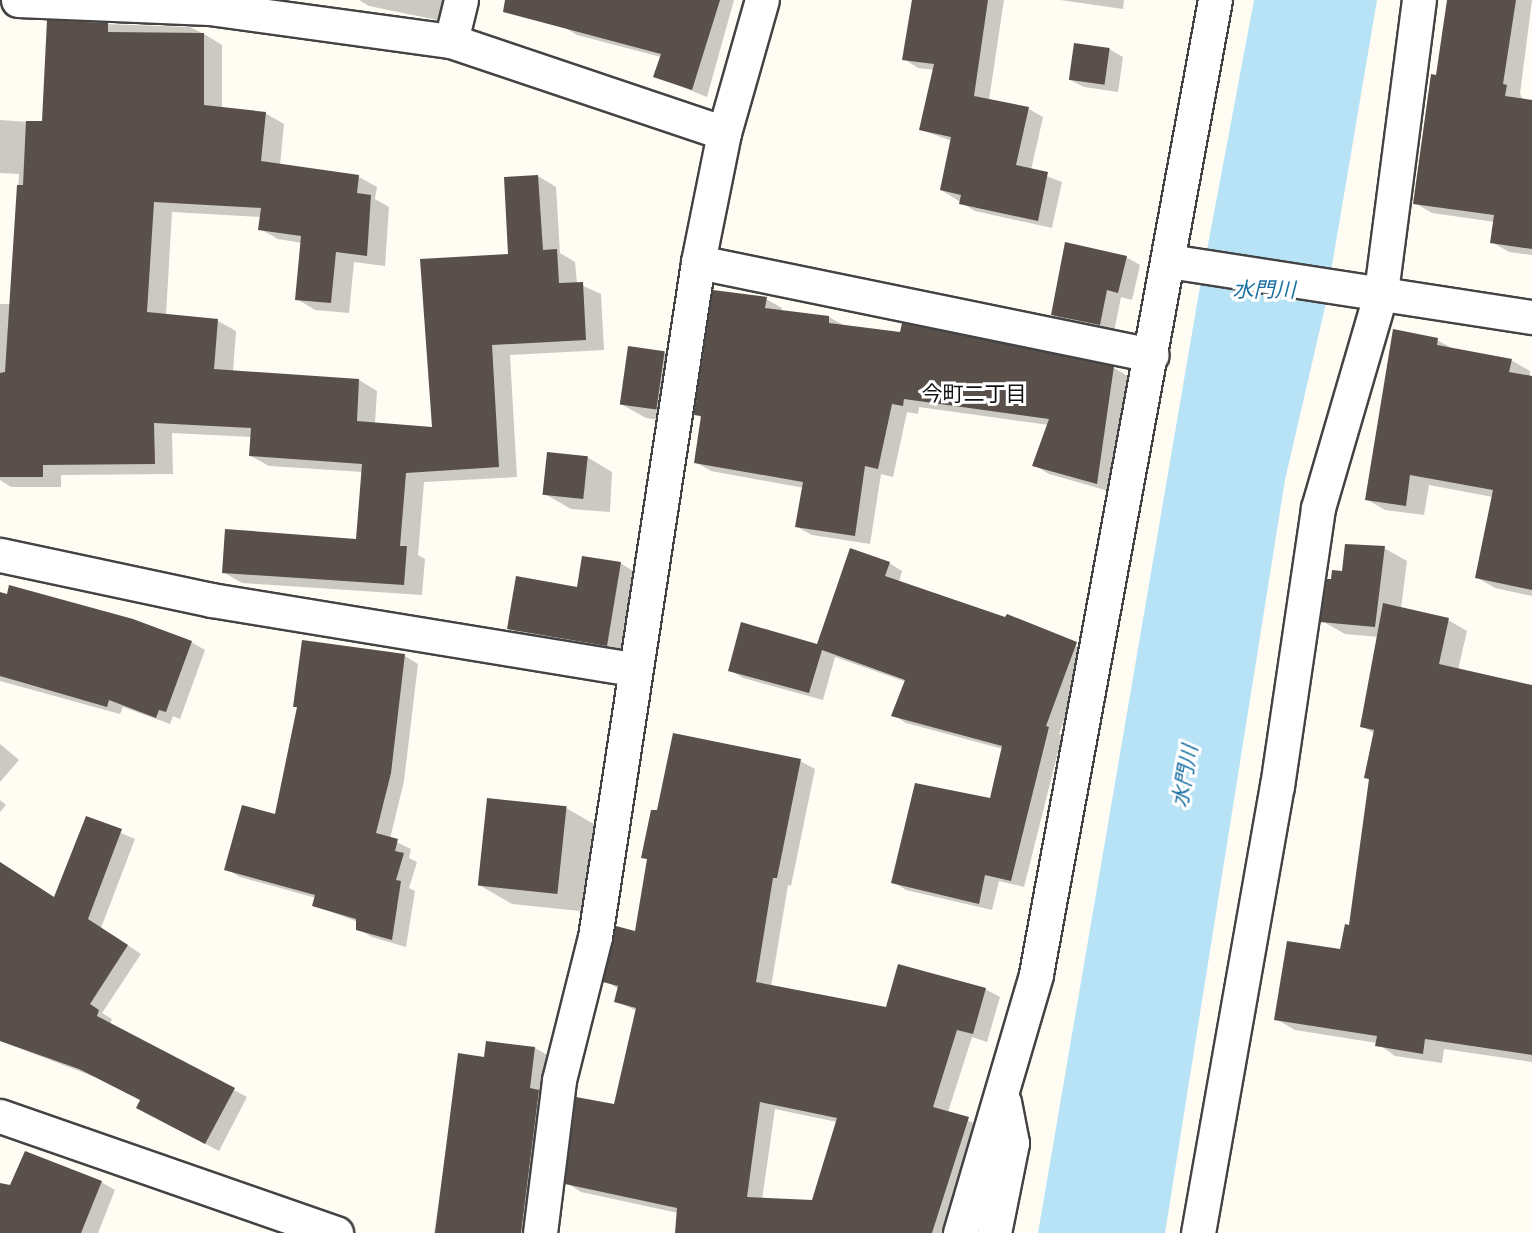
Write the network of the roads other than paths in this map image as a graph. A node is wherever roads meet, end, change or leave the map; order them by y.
1 (18, 0) edge
2 (461, 0) edge
3 (762, 0) edge
4 (1215, 0) edge
5 (1419, 0) edge
6 (451, 40) junction
7 (724, 133) junction
8 (698, 262) junction
9 (1183, 263) junction
10 (1381, 292) junction
11 (1532, 317) edge
12 (1152, 355) junction
13 (0, 555) edge
14 (634, 669) junction
15 (1003, 1097) junction
16 (0, 1116) edge
17 (336, 1233) edge
18 (540, 1233) edge
19 (960, 1233) edge
20 (994, 1233) edge
21 (1198, 1233) edge

1 - 6 street
2 - 6 street
3 - 7 street
4 - 9 street
5 - 10 street
6 - 7 street
7 - 8 street
8 - 12 street
8 - 14 street
9 - 10 street
9 - 12 street
10 - 11 street
10 - 21 street
12 - 15 street
13 - 14 street
14 - 18 street
15 - 19 street
15 - 20 street
16 - 17 street

